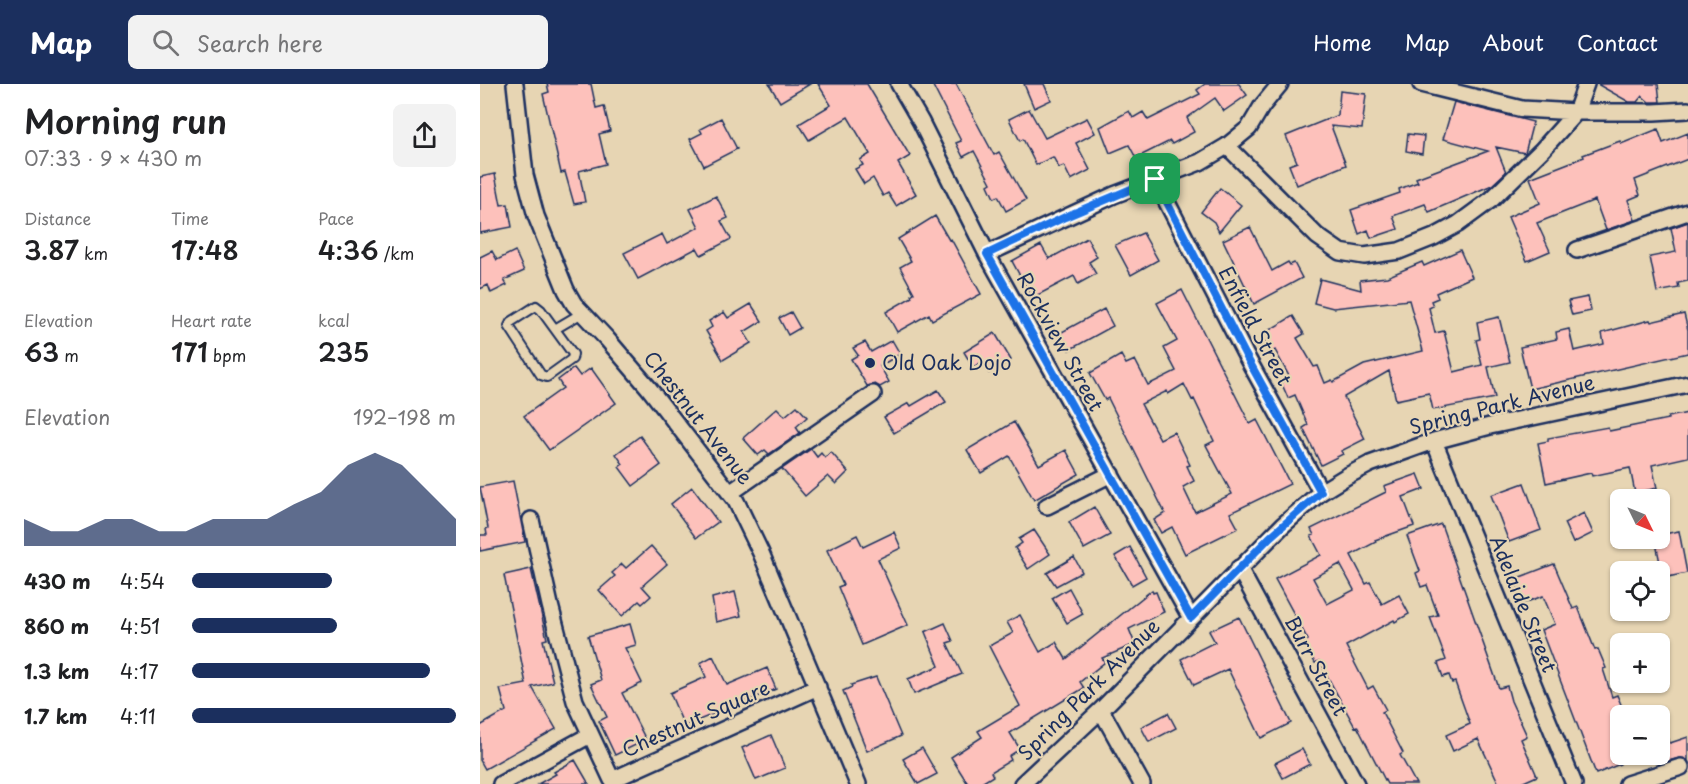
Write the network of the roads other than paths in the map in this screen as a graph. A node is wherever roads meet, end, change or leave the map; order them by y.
1 (514, 84) edge
2 (899, 84) edge
3 (1280, 84) edge
4 (1421, 84) edge
5 (1586, 84) edge
6 (1688, 110) edge
7 (1576, 112) junction
8 (1227, 147) junction
9 (1155, 179) junction
10 (1688, 212) edge
11 (1577, 250) dead end
12 (987, 254) junction
13 (582, 313) junction
14 (555, 328) junction
15 (1688, 384) edge
16 (873, 394) dead end
17 (1434, 441) junction
18 (1111, 474) junction
19 (1321, 492) junction
20 (730, 493) junction
21 (1047, 507) dead end
22 (531, 520) dead end
23 (1239, 568) junction
24 (1191, 618) junction
25 (818, 687) junction
26 (1101, 710) junction
27 (590, 735) junction
28 (1681, 767) dead end
29 (501, 784) edge
30 (858, 784) edge
31 (1022, 784) edge
32 (1142, 784) edge
33 (1356, 784) edge
34 (1574, 784) edge
35 (1627, 784) edge

1 - 13 street, Chestnut Avenue
2 - 12 street, Rockview Street
3 - 8 street
4 - 7 street
5 - 7 street
6 - 7 street
7 - 8 street
8 - 9 street
9 - 12 street
9 - 19 street, Enfield Street
10 - 11 street
12 - 18 street, Rockview Street
13 - 14 lane
13 - 20 street, Chestnut Avenue
14 - 14 lane
15 - 17 street, Spring Park Avenue
16 - 20 street
17 - 19 street, Spring Park Avenue
17 - 34 street, Adelaide Street
18 - 21 street
18 - 24 street, Rockview Street
19 - 23 street, Spring Park Avenue
20 - 25 street, Chestnut Avenue
22 - 27 street, Chestnut Square
23 - 24 street, Spring Park Avenue
23 - 33 street, Burr Street
24 - 26 street, Spring Park Avenue
25 - 27 street, Chestnut Square
25 - 30 street, Chestnut Avenue
26 - 31 street, Spring Park Avenue
26 - 32 street
27 - 29 street
28 - 35 street

